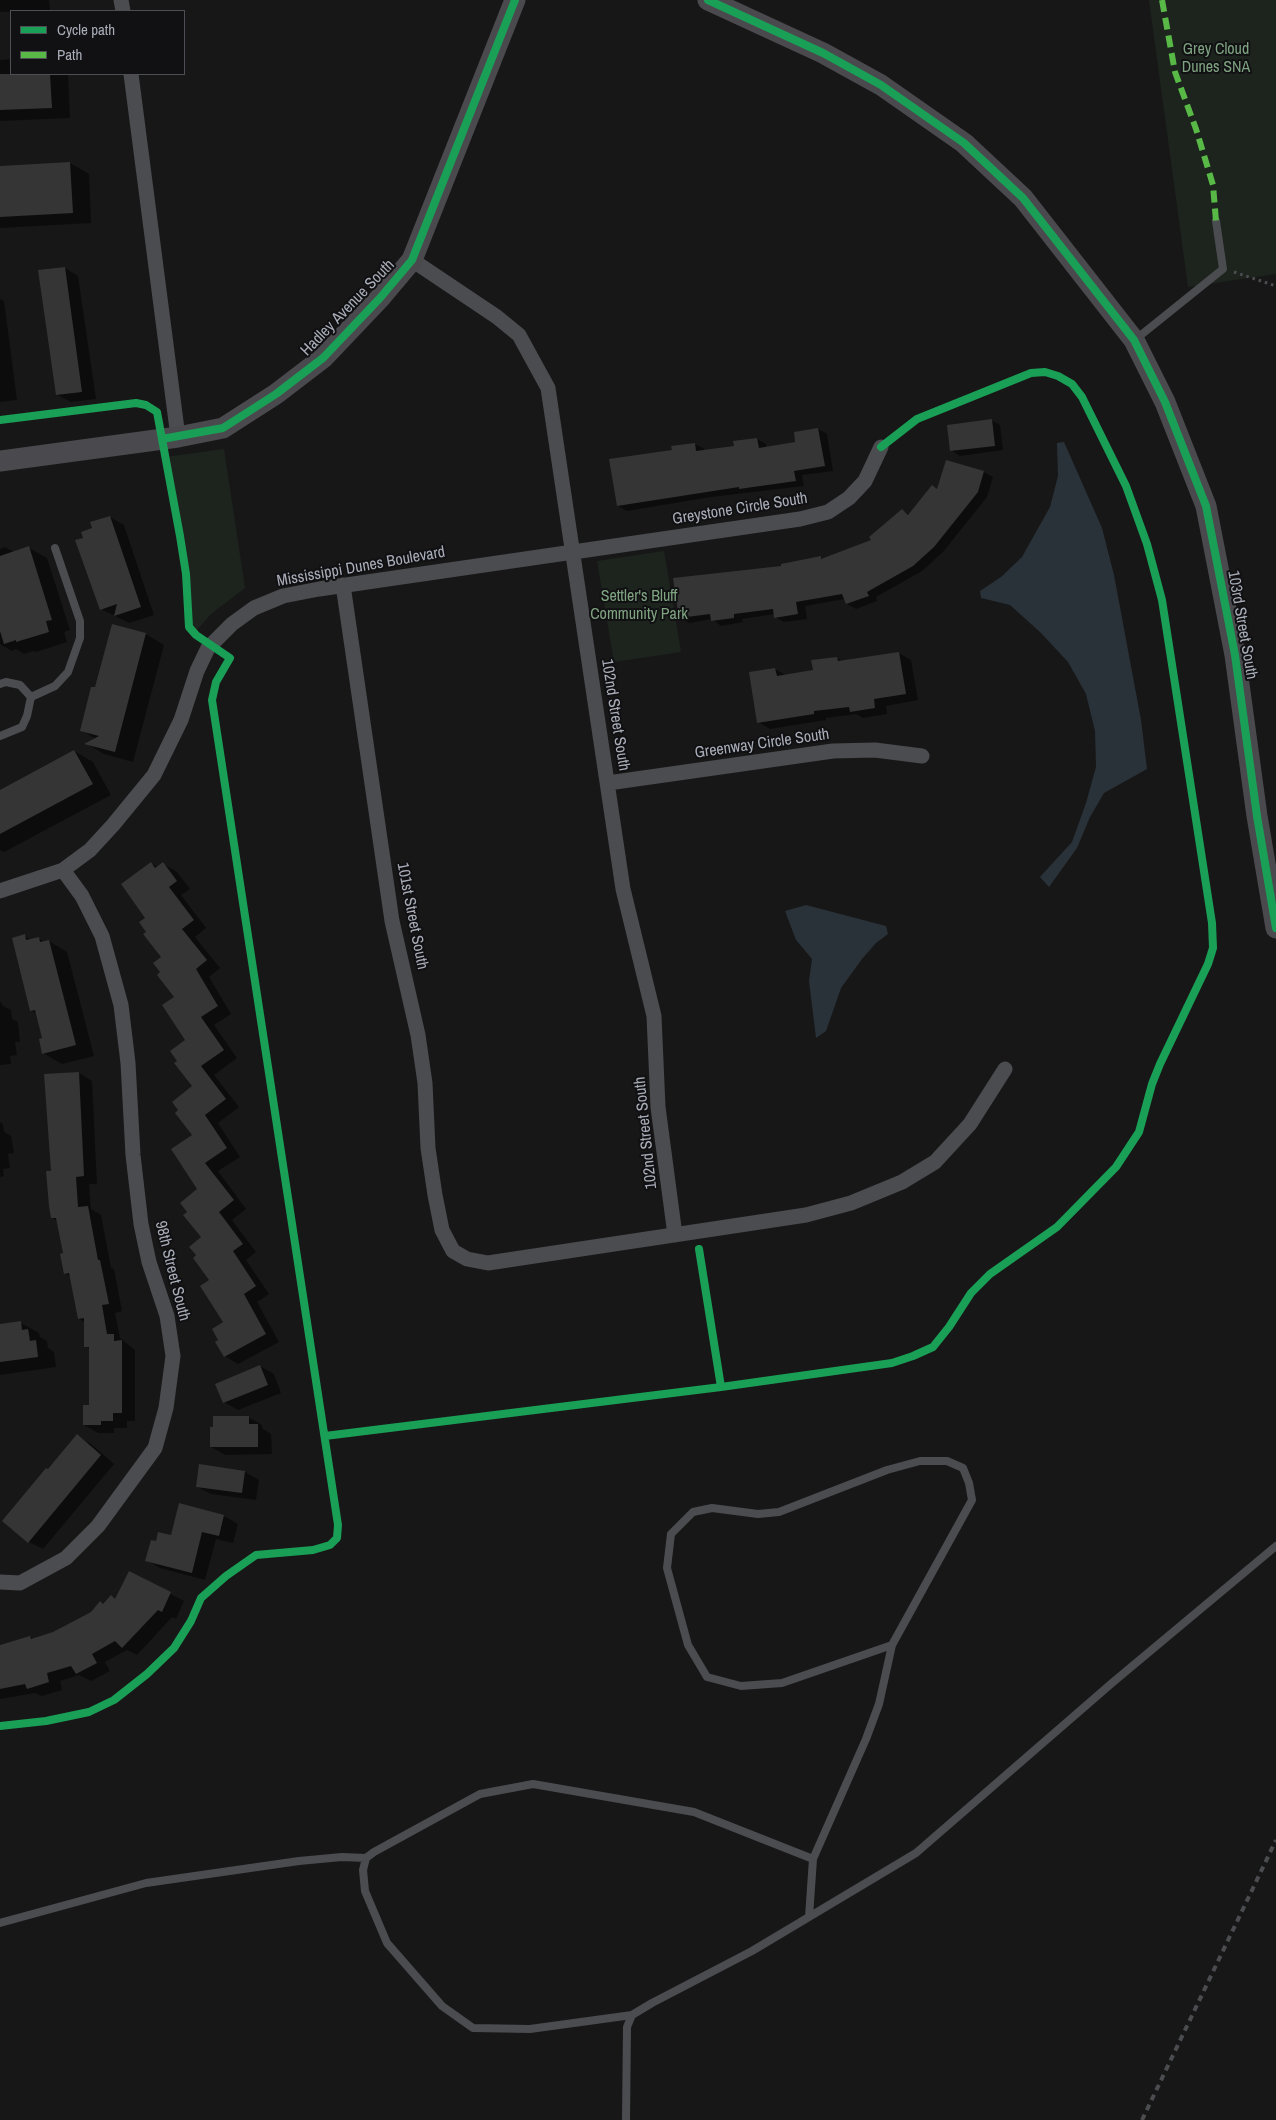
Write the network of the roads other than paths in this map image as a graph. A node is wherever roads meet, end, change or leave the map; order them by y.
1 (514, 0) edge
2 (708, 0) edge
3 (131, 75) edge
4 (1216, 221) dead end
5 (412, 260) junction
6 (1134, 340) junction
7 (178, 437) junction
8 (881, 447) dead end
9 (0, 462) edge
10 (55, 548) dead end
11 (572, 552) junction
12 (343, 585) junction
13 (0, 684) edge
14 (31, 697) junction
15 (0, 736) edge
16 (922, 756) dead end
17 (608, 783) junction
18 (63, 870) junction
19 (0, 891) edge
20 (1276, 928) edge
21 (1005, 1069) dead end
22 (675, 1235) junction
23 (1276, 1546) edge
24 (0, 1582) edge
25 (892, 1645) junction
26 (366, 1858) junction
27 (813, 1859) junction
28 (808, 1917) junction
29 (0, 1923) edge
30 (632, 2015) junction
31 (626, 2120) edge

1 - 5 street, Hadley Avenue South
2 - 6 street, 103rd Street South
3 - 7 street
4 - 6 lane
5 - 7 street, Hadley Avenue South
5 - 11 street, 102nd Street South
6 - 20 street, 103rd Street South
7 - 9 street, Hadley Avenue South
8 - 11 street, Greystone Circle South
10 - 14 lane
11 - 12 street, Mississippi Dunes Boulevard
11 - 17 street, 102nd Street South
12 - 18 street, Mississippi Dunes Boulevard
12 - 22 street, 101st Street South
13 - 14 lane
14 - 15 lane
16 - 17 street, Greenway Circle South
17 - 22 street, 102nd Street South
18 - 19 street, Mississippi Dunes Boulevard
18 - 24 street, 98th Street South
21 - 22 street
23 - 28 lane
25 - 25 lane
25 - 27 lane
26 - 27 lane
26 - 29 lane
26 - 30 lane
27 - 28 lane
28 - 30 lane
30 - 31 lane

